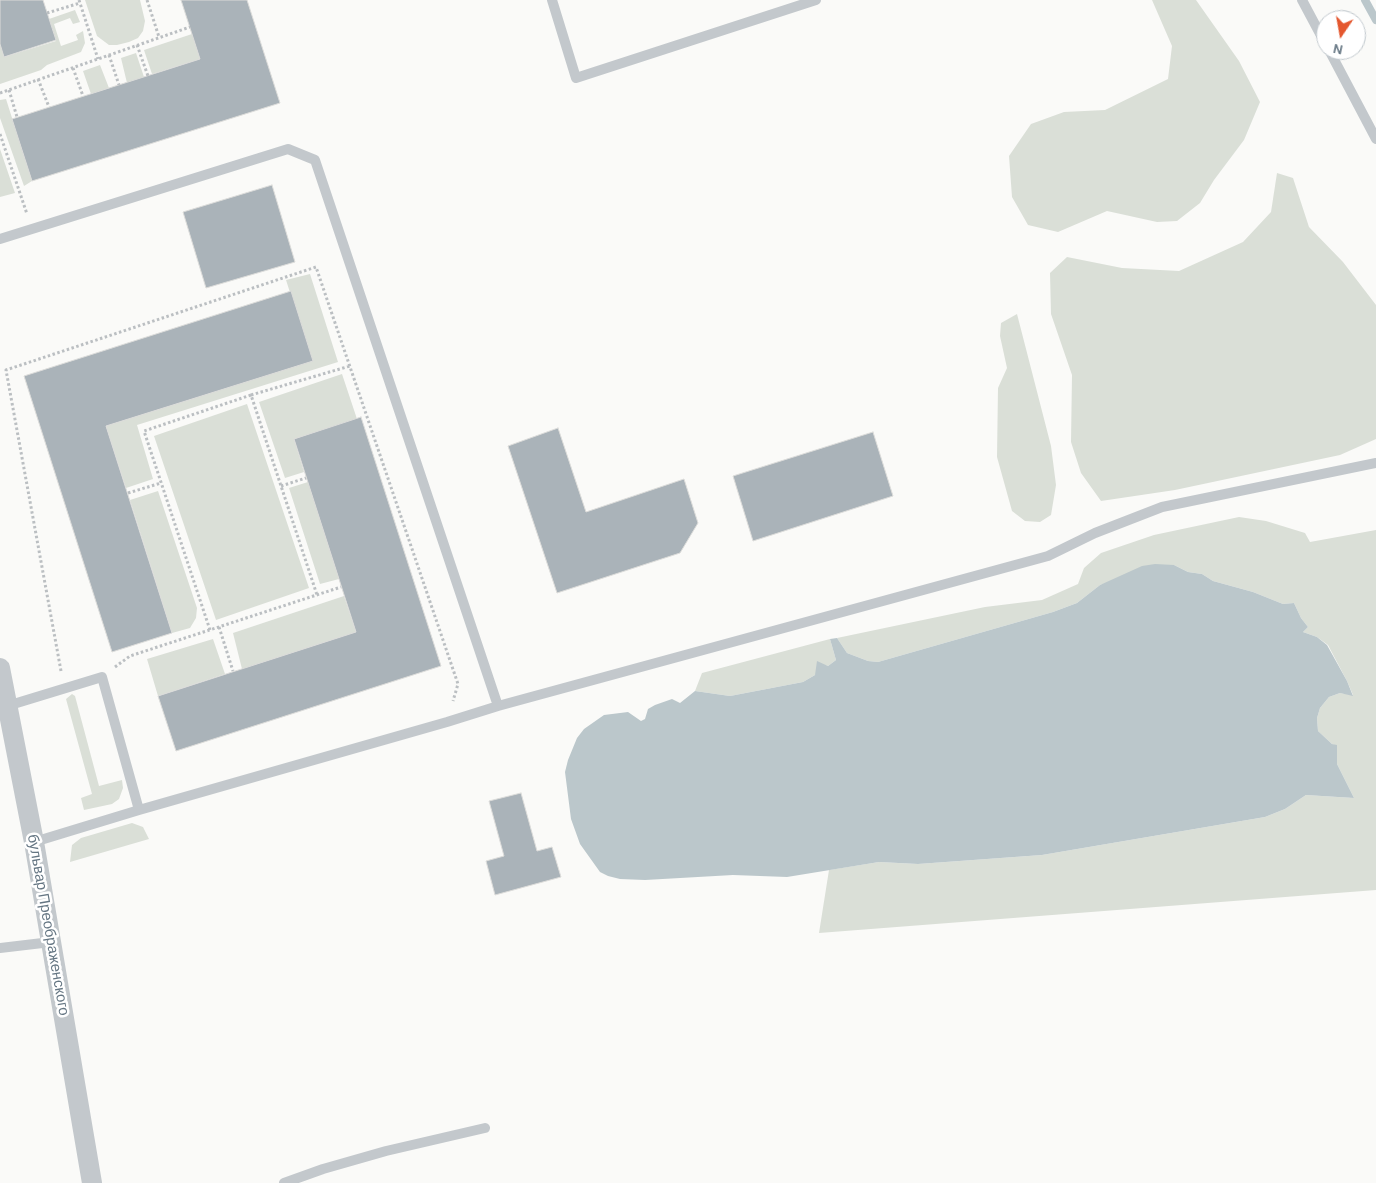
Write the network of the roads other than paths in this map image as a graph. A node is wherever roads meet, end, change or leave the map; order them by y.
1 (552, 0) edge
2 (816, 0) edge
3 (1302, 0) edge
4 (1316, 26) edge
5 (1334, 60) edge
6 (1376, 139) edge
7 (0, 239) edge
8 (1376, 463) edge
9 (0, 668) edge
10 (7, 706) junction
11 (498, 706) junction
12 (139, 810) junction
13 (34, 842) junction
14 (51, 942) junction
15 (0, 948) edge
16 (486, 1128) dead end
17 (92, 1183) edge
18 (284, 1183) edge

1 - 2 lane
3 - 4 lane
5 - 6 lane
7 - 11 lane
8 - 11 lane
9 - 10 street, бульвар Преображенского
10 - 12 lane
10 - 13 street, бульвар Преображенского
11 - 12 lane
12 - 13 lane
13 - 14 street, бульвар Преображенского
14 - 15 lane
14 - 17 street, бульвар Преображенского
16 - 18 lane

